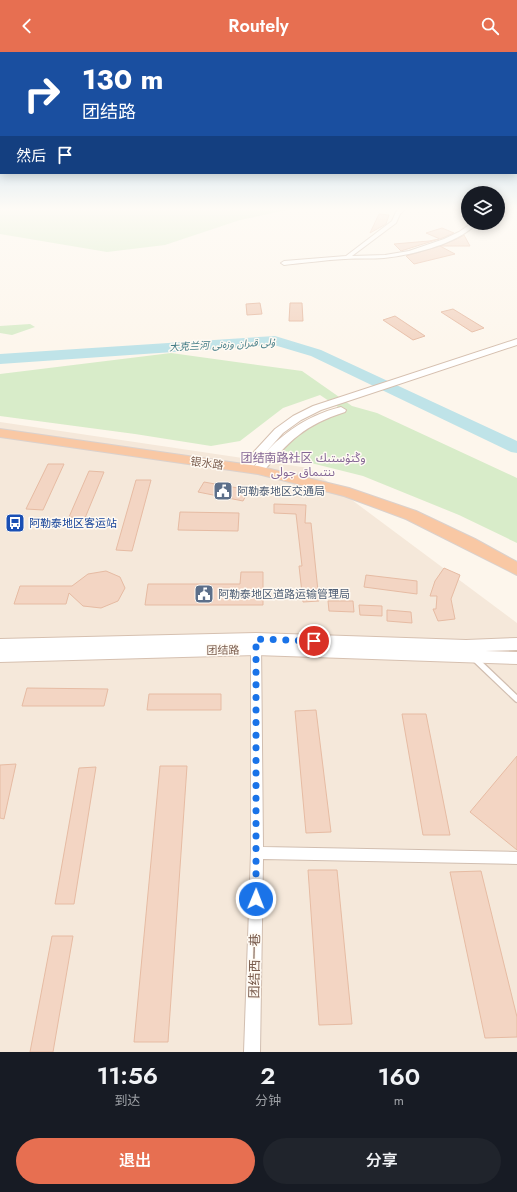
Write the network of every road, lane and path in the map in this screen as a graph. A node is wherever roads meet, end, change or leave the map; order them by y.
1 (350, 255) edge
2 (398, 255) edge
3 (347, 257) junction
4 (284, 263) dead end
5 (517, 342) edge
6 (517, 350) edge
7 (321, 411) junction
8 (0, 426) edge
9 (0, 433) edge
10 (255, 466) junction
11 (517, 558) edge
12 (517, 568) edge
13 (256, 644) junction
14 (517, 644) edge
15 (0, 645) edge
16 (0, 656) edge
17 (473, 656) junction
18 (517, 658) edge
19 (517, 699) edge
20 (257, 853) junction
21 (517, 858) edge
22 (252, 1052) edge

1 - 3 street
2 - 3 street
3 - 4 street
5 - 7 main road
6 - 7 main road
7 - 10 main road
8 - 10 highway, 银水路
9 - 10 highway, 银水路
10 - 11 highway, 银水路
10 - 12 highway, 银水路
13 - 14 main road, 团结路
13 - 15 main road, 团结路
13 - 16 main road, 团结路
13 - 17 main road, 团结路
13 - 20 street, 团结西一巷
17 - 18 main road, 团结路
17 - 19 lane
20 - 21 street
20 - 22 street, 团结西一巷

